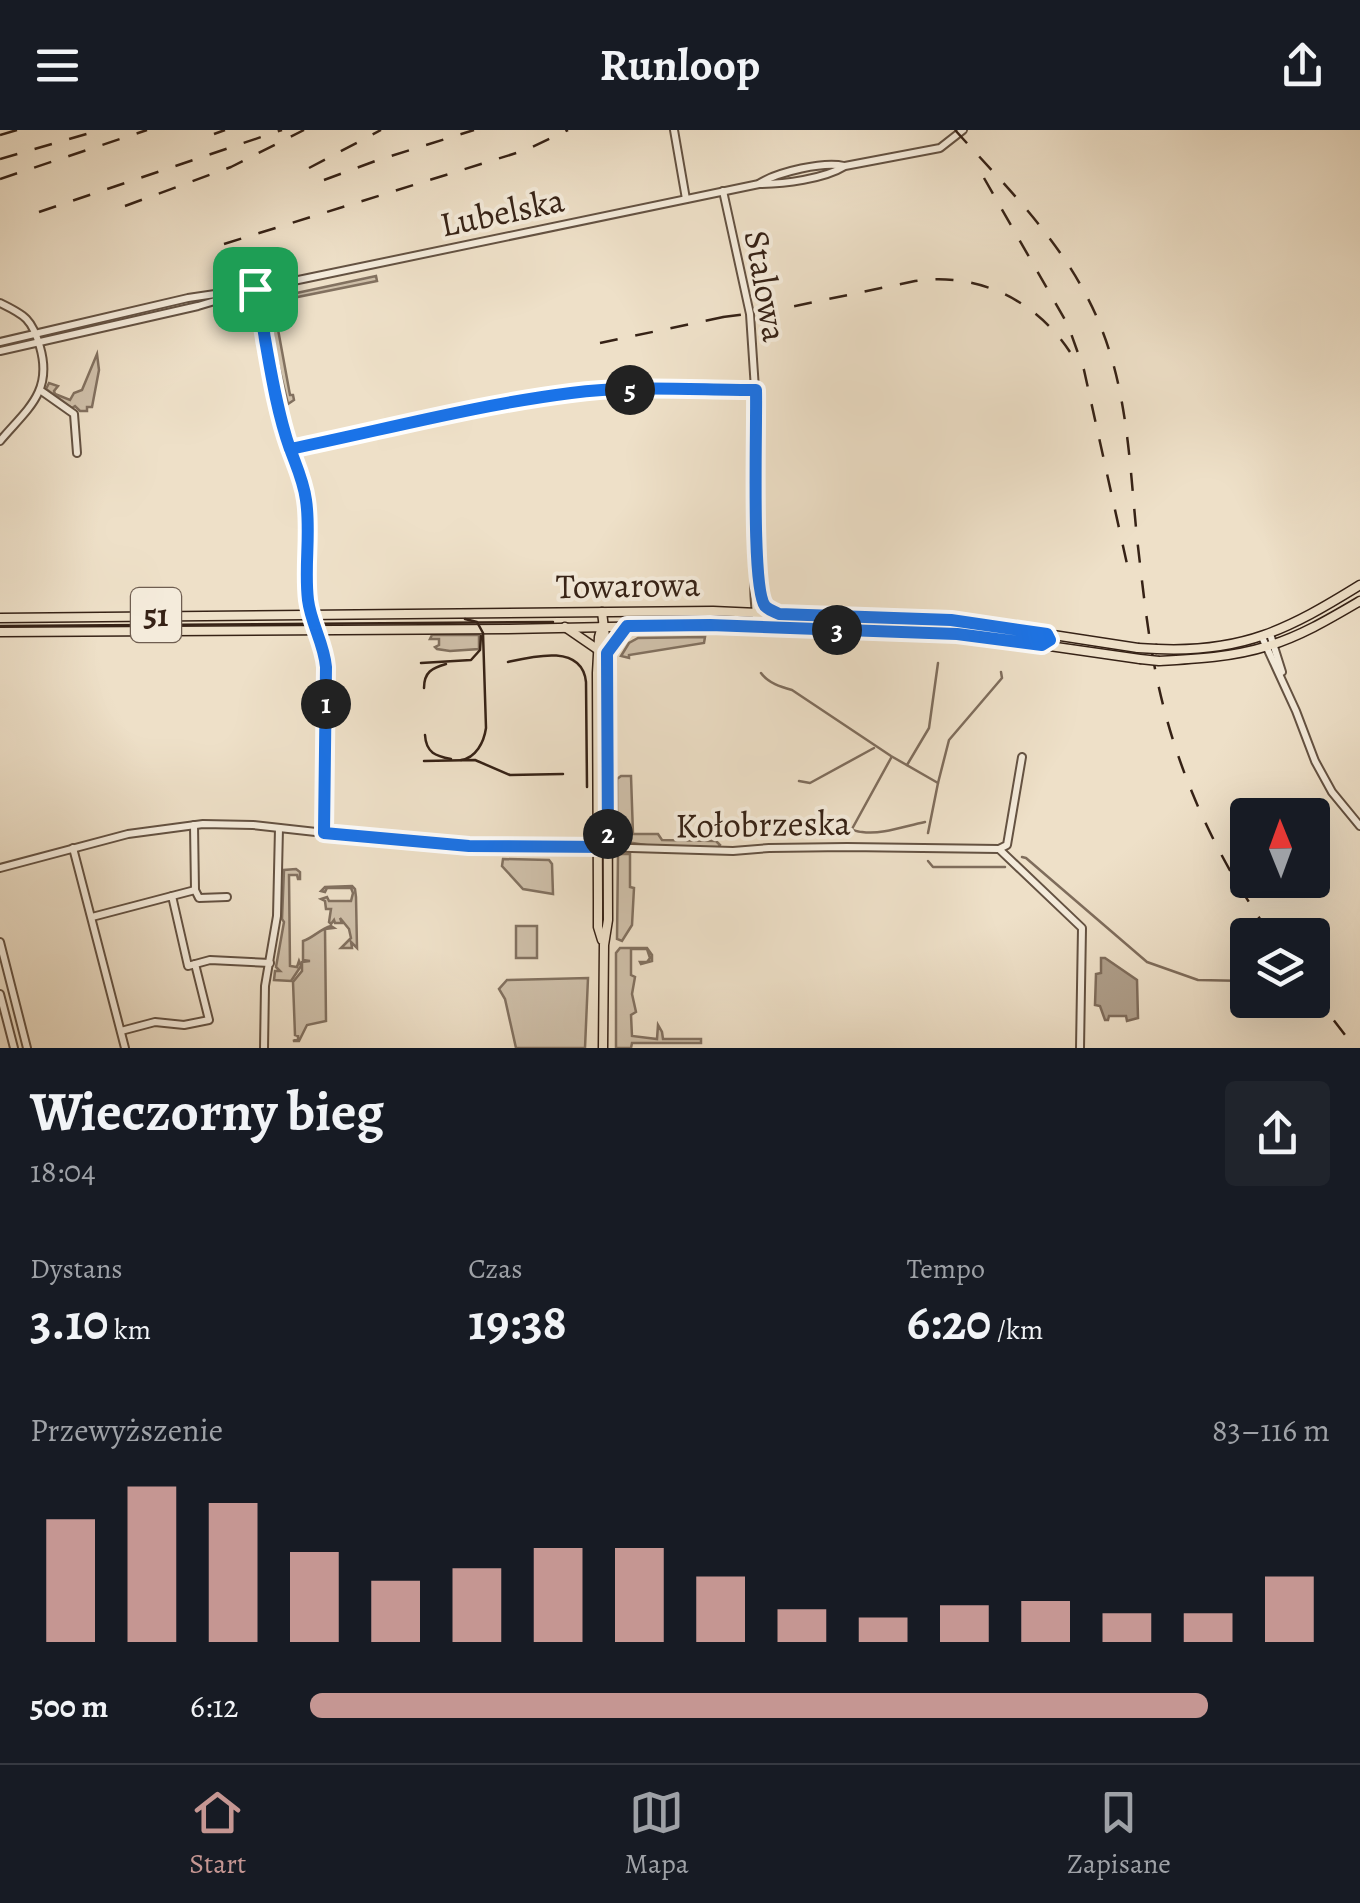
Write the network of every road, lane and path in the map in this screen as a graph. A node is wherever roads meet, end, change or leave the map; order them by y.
1 (674, 130) edge
2 (963, 130) edge
3 (723, 191) junction
4 (686, 199) junction
5 (255, 289) junction
6 (0, 303) edge
7 (37, 337) junction
8 (0, 342) edge
9 (0, 351) edge
10 (40, 390) junction
11 (756, 390) junction
12 (0, 441) edge
13 (290, 449) junction
14 (77, 453) dead end
15 (757, 570) junction
16 (1360, 585) edge
17 (1360, 601) edge
18 (753, 602) junction
19 (763, 602) junction
20 (602, 612) junction
21 (737, 612) junction
22 (757, 613) junction
23 (312, 614) junction
24 (779, 614) junction
25 (0, 618) edge
26 (602, 626) junction
27 (627, 626) junction
28 (564, 627) junction
29 (756, 627) junction
30 (317, 629) junction
31 (0, 632) edge
32 (1047, 634) junction
33 (1266, 636) junction
34 (1042, 645) junction
35 (1270, 646) junction
36 (602, 651) junction
37 (1022, 757) dead end
38 (194, 825) junction
39 (1360, 826) edge
40 (279, 828) junction
41 (324, 833) junction
42 (603, 847) junction
43 (73, 848) junction
44 (998, 848) junction
45 (0, 868) edge
46 (194, 890) junction
47 (172, 896) junction
48 (227, 897) dead end
49 (92, 917) junction
50 (0, 942) edge
51 (270, 963) junction
52 (195, 964) junction
53 (4, 972) edge
54 (0, 994) edge
55 (120, 1031) junction
56 (14, 1048) edge
57 (27, 1048) edge
58 (125, 1048) edge
59 (264, 1048) edge
60 (603, 1048) edge
61 (1080, 1048) edge

1 - 4 street
2 - 3 street, Lubelska
3 - 4 street, Lubelska
3 - 11 street, Stalowa
4 - 5 street, Lubelska
5 - 7 street, Lubelska
5 - 13 street
6 - 7 street
7 - 8 street, Lubelska
7 - 9 street, Lubelska
7 - 10 street
10 - 12 street
10 - 14 street
11 - 13 street
11 - 15 street, Stalowa
13 - 23 street
15 - 18 street, Stalowa
15 - 19 street, Stalowa
16 - 33 main road, Towarowa / 51
17 - 35 main road, Towarowa / 51
18 - 21 street
18 - 22 street, Stalowa
19 - 22 street, Stalowa
19 - 24 street
20 - 21 main road, Towarowa / 51
20 - 23 main road, Towarowa / 51
20 - 26 main road
21 - 22 main road, Towarowa / 51
22 - 24 main road, Towarowa / 51
22 - 29 street, Stalowa
23 - 25 main road, Towarowa / 51
23 - 30 street
24 - 32 main road, Towarowa / 51
26 - 27 main road, Towarowa / 51
26 - 28 main road, Towarowa / 51
26 - 36 main road
27 - 29 main road, Towarowa / 51
27 - 36 main road
28 - 30 main road, Towarowa / 51
28 - 36 main road
29 - 34 main road, Towarowa / 51
30 - 31 main road, Towarowa / 51
30 - 41 street
32 - 33 main road, Towarowa / 51, bridge
32 - 34 main road
33 - 35 street
34 - 35 main road, Towarowa / 51, bridge
35 - 39 street
36 - 42 main road
37 - 44 street
38 - 40 street, Kołobrzeska
38 - 43 street, Kołobrzeska
38 - 46 street
40 - 41 street, Kołobrzeska
40 - 51 street
41 - 42 street, Kołobrzeska
42 - 44 street, Kołobrzeska
42 - 60 main road
43 - 45 street, Kołobrzeska
43 - 49 street
44 - 61 street
46 - 47 street
46 - 48 street
47 - 49 street
47 - 52 street
49 - 55 street
50 - 53 street
51 - 52 street
51 - 59 street
52 - 55 street
53 - 57 street
54 - 56 street
55 - 58 street

